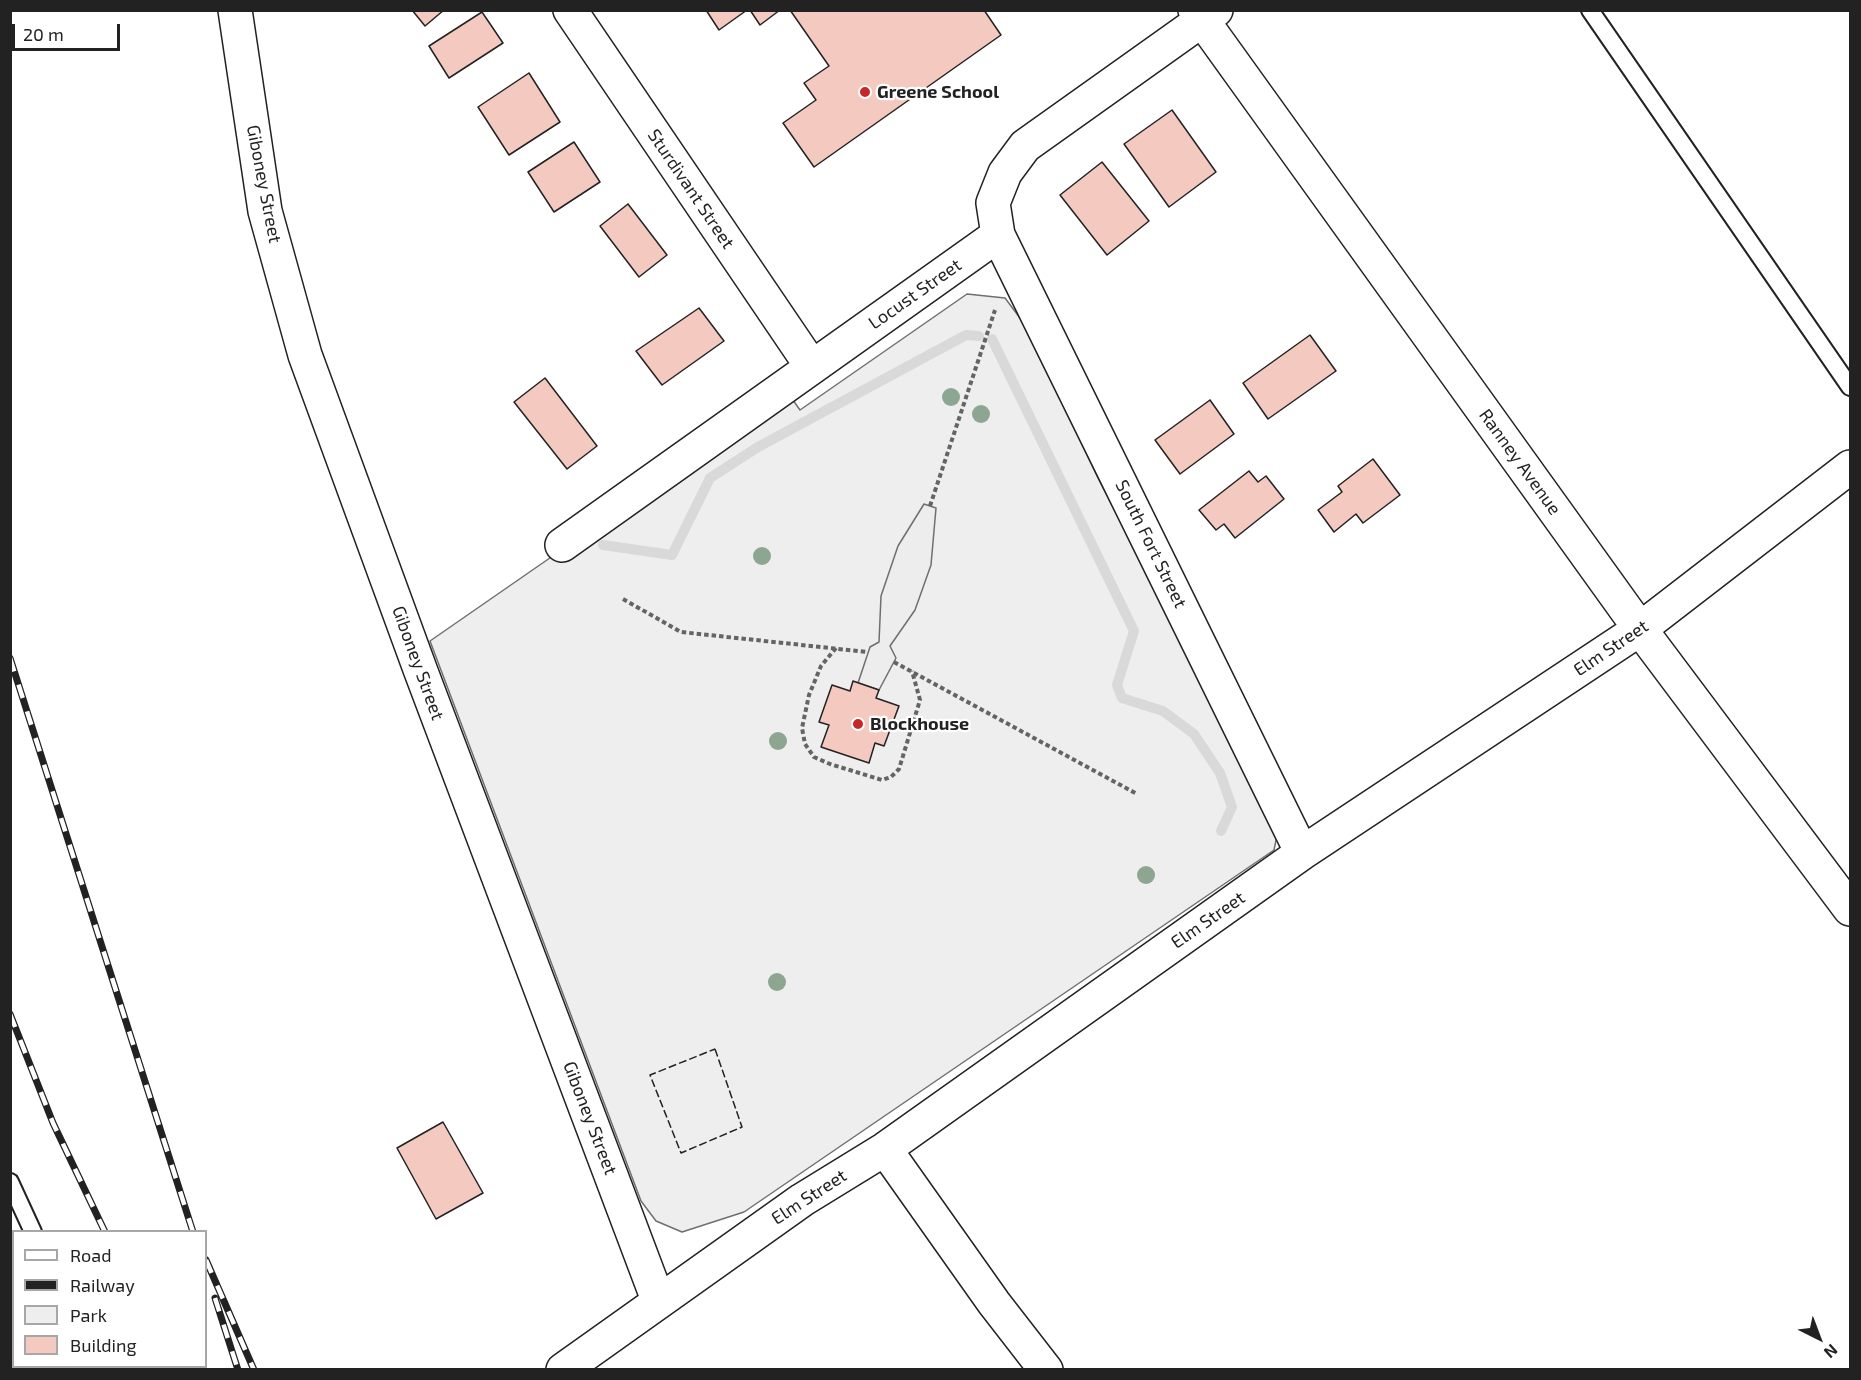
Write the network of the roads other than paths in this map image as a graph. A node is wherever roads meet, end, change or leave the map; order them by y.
1 (235, 10) edge
2 (570, 10) edge
3 (1590, 10) edge
4 (1204, 14) edge
5 (1005, 249) junction
6 (812, 367) junction
7 (1851, 387) edge
8 (1851, 467) edge
9 (562, 545) dead end
10 (1640, 629) junction
11 (1302, 853) junction
12 (1851, 909) edge
13 (885, 1149) junction
14 (10, 1182) edge
15 (32, 1230) edge
16 (658, 1300) junction
17 (563, 1370) edge
18 (1046, 1370) edge

1 - 16 street, Giboney Street
2 - 6 street, Sturdivant Street
3 - 7 lane
4 - 5 street
4 - 10 street, Ranney Avenue
5 - 6 street, Locust Street
5 - 11 street, South Fort Street
6 - 9 street, Locust Street
8 - 10 street, Elm Street
10 - 11 street, Elm Street
10 - 12 street, Ranney Avenue
11 - 13 street, Elm Street
13 - 16 street, Elm Street
13 - 18 street
14 - 15 lane
16 - 17 street, Elm Street

